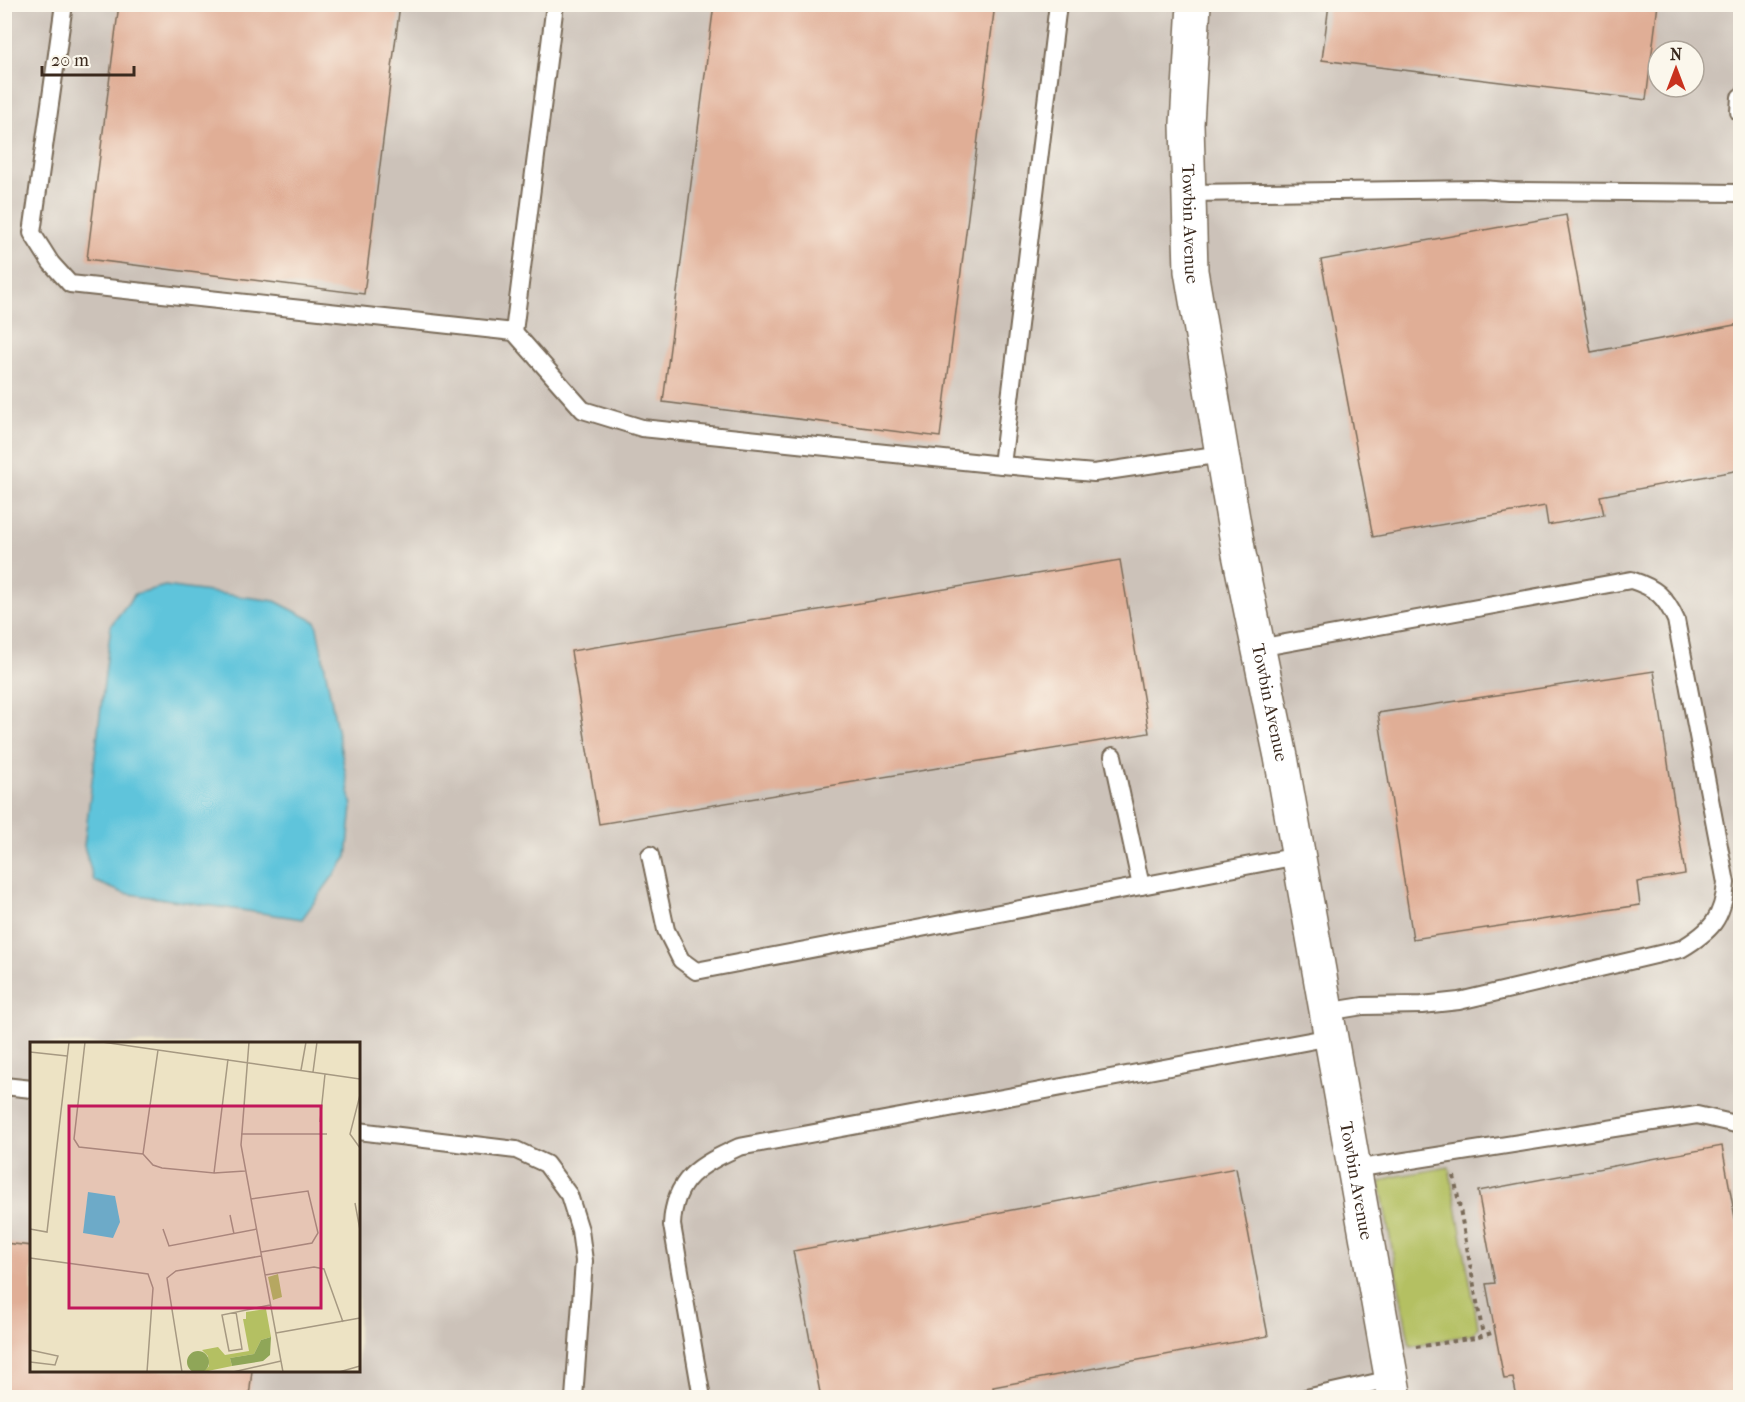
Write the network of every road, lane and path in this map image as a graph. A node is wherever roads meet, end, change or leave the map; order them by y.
1 (64, 4) edge
2 (555, 4) edge
3 (1058, 4) edge
4 (1194, 4) edge
5 (1189, 193) junction
6 (1740, 193) edge
7 (514, 332) junction
8 (1222, 454) junction
9 (1002, 465) junction
10 (1258, 648) junction
11 (1113, 756) dead end
12 (650, 855) dead end
13 (1298, 856) junction
14 (1141, 886) junction
15 (1328, 1024) junction
16 (4, 1086) edge
17 (30, 1089) edge
18 (1740, 1125) edge
19 (360, 1131) edge
20 (1450, 1154) junction
21 (1354, 1169) junction
22 (1495, 1332) dead end
23 (1483, 1335) junction
24 (1391, 1376) edge
25 (574, 1398) edge
26 (702, 1398) edge
27 (1306, 1398) edge

1 - 7 lane
2 - 7 lane
3 - 9 lane
4 - 5 street, Towbin Avenue
5 - 6 lane
5 - 8 street, Towbin Avenue
7 - 9 lane
8 - 9 lane
8 - 10 street, Towbin Avenue
10 - 13 street, Towbin Avenue
10 - 15 lane
11 - 14 lane
12 - 14 lane
13 - 14 lane
13 - 15 street, Towbin Avenue
15 - 21 street, Towbin Avenue
15 - 26 lane
16 - 17 lane
18 - 20 lane
19 - 25 lane
20 - 21 lane
20 - 23 path
21 - 24 street, Towbin Avenue
22 - 23 path
23 - 24 path
24 - 27 lane

